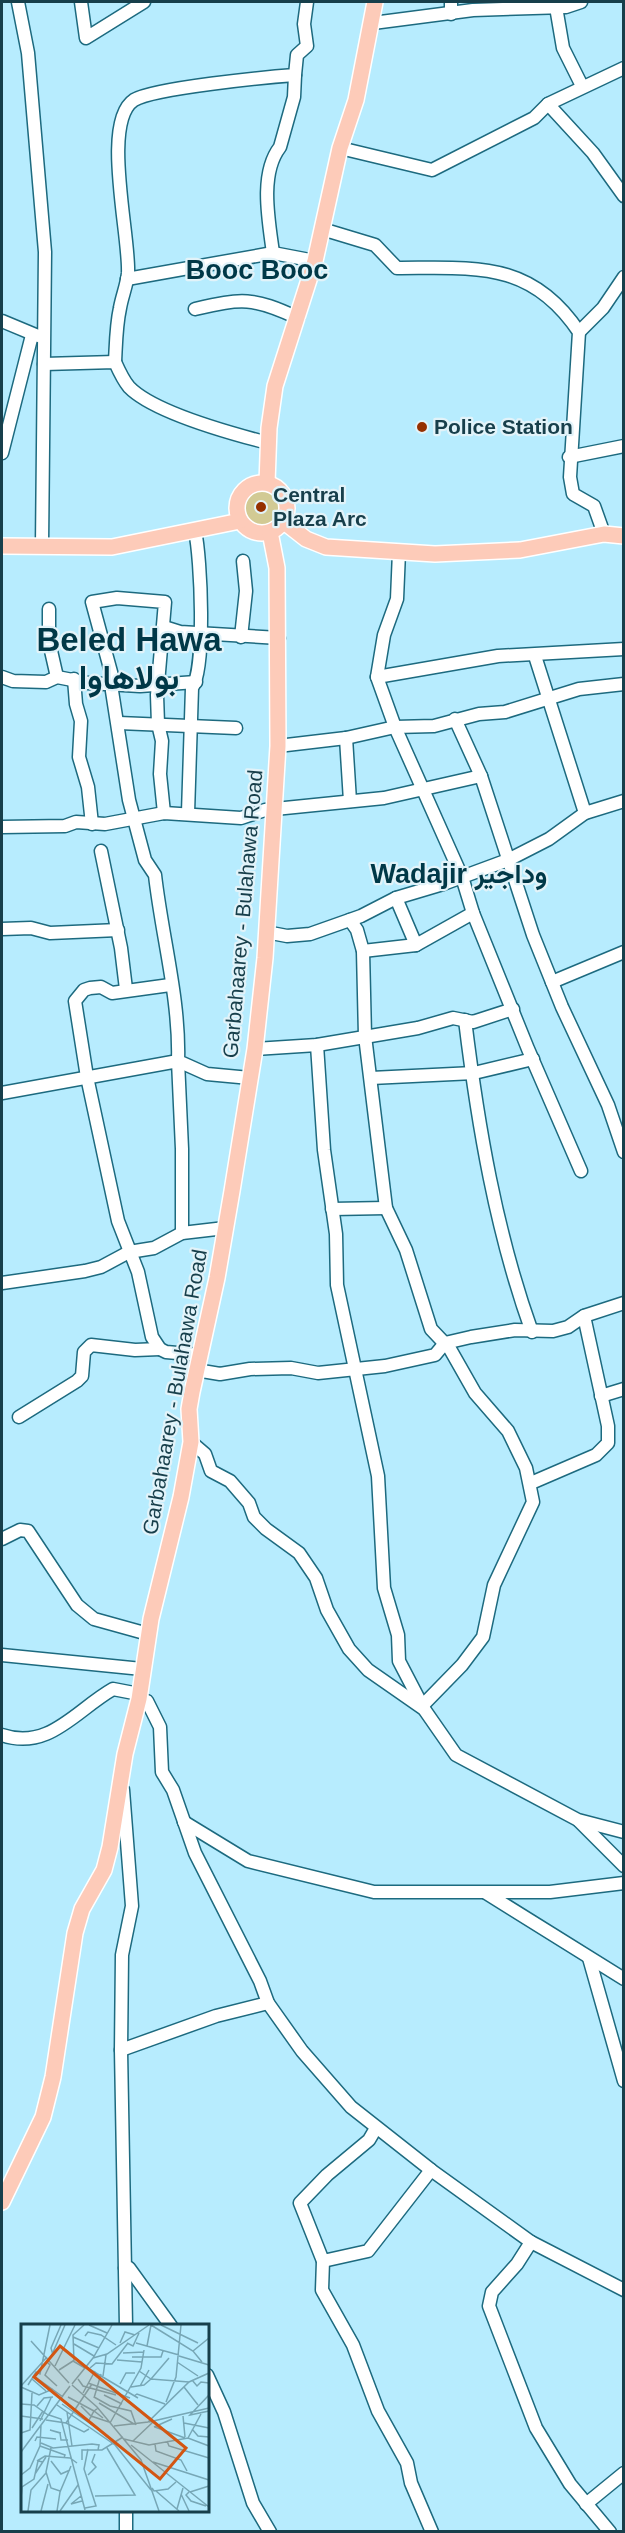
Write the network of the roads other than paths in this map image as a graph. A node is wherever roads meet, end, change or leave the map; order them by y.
1 (18, 2) edge
2 (81, 2) edge
3 (144, 2) edge
4 (307, 2) edge
5 (375, 2) edge
6 (581, 2) edge
7 (556, 7) junction
8 (451, 8) edge
9 (373, 22) junction
10 (624, 68) edge
11 (295, 75) junction
12 (582, 86) junction
13 (548, 104) junction
14 (340, 148) junction
15 (624, 196) edge
16 (322, 228) junction
17 (273, 253) junction
18 (315, 261) junction
19 (624, 277) edge
20 (127, 279) junction
21 (195, 309) dead end
22 (298, 318) junction
23 (2, 321) edge
24 (579, 332) junction
25 (37, 336) junction
26 (115, 362) junction
27 (44, 364) junction
28 (268, 442) junction
29 (624, 446) edge
30 (2, 453) edge
31 (569, 457) junction
32 (267, 483) junction
33 (240, 521) junction
34 (284, 521) junction
35 (195, 531) junction
36 (270, 532) junction
37 (604, 534) junction
38 (624, 536) edge
39 (42, 545) junction
40 (2, 546) edge
41 (399, 552) junction
42 (243, 561) dead end
43 (49, 609) dead end
44 (164, 627) junction
45 (199, 633) junction
46 (242, 637) junction
47 (279, 638) junction
48 (624, 649) edge
49 (535, 656) junction
50 (2, 677) edge
51 (57, 677) junction
52 (377, 678) junction
53 (74, 679) junction
54 (196, 682) junction
55 (114, 683) junction
56 (158, 683) junction
57 (624, 684) edge
58 (549, 697) junction
59 (455, 719) junction
60 (118, 723) junction
61 (158, 724) junction
62 (190, 725) junction
63 (395, 727) junction
64 (236, 728) dead end
65 (346, 738) junction
66 (278, 746) junction
67 (481, 776) junction
68 (424, 789) junction
69 (350, 801) junction
70 (624, 801) edge
71 (273, 811) junction
72 (164, 813) junction
73 (188, 813) junction
74 (585, 813) junction
75 (136, 818) junction
76 (92, 824) junction
77 (2, 827) edge
78 (101, 851) dead end
79 (508, 860) junction
80 (462, 877) junction
81 (396, 898) junction
82 (473, 913) junction
83 (350, 920) junction
84 (2, 929) edge
85 (118, 930) junction
86 (267, 932) junction
87 (416, 945) junction
88 (363, 951) junction
89 (624, 952) edge
90 (552, 982) junction
91 (170, 985) junction
92 (126, 989) junction
93 (513, 1009) junction
94 (465, 1020) junction
95 (365, 1036) junction
96 (317, 1045) junction
97 (255, 1049) junction
98 (533, 1059) junction
99 (178, 1061) junction
100 (474, 1072) junction
101 (87, 1077) junction
102 (250, 1078) junction
103 (371, 1078) junction
104 (2, 1093) edge
105 (624, 1152) edge
106 (581, 1171) dead end
107 (386, 1208) junction
108 (332, 1209) junction
109 (225, 1228) junction
110 (182, 1233) junction
111 (129, 1252) junction
112 (2, 1283) edge
113 (624, 1303) edge
114 (584, 1316) junction
115 (532, 1332) junction
116 (445, 1343) junction
117 (160, 1349) junction
118 (200, 1355) junction
119 (353, 1369) junction
120 (196, 1371) junction
121 (624, 1389) edge
122 (601, 1396) junction
123 (19, 1417) dead end
124 (191, 1442) junction
125 (531, 1483) junction
126 (2, 1539) edge
127 (148, 1635) junction
128 (2, 1655) edge
129 (142, 1669) junction
130 (139, 1696) junction
131 (424, 1707) junction
132 (2, 1735) edge
133 (122, 1780) junction
134 (578, 1820) junction
135 (184, 1822) junction
136 (624, 1832) edge
137 (624, 1866) edge
138 (624, 1884) edge
139 (485, 1892) junction
140 (589, 1958) junction
141 (624, 1979) edge
142 (268, 2003) junction
143 (121, 2050) junction
144 (624, 2081) edge
145 (376, 2128) junction
146 (431, 2170) junction
147 (2, 2202) edge
148 (531, 2242) junction
149 (323, 2261) junction
150 (125, 2268) junction
151 (624, 2290) edge
152 (126, 2324) edge
153 (170, 2324) edge
154 (208, 2377) edge
155 (624, 2473) edge
156 (586, 2504) junction
157 (126, 2512) edge
158 (126, 2532) edge
159 (270, 2532) edge
160 (432, 2532) edge
161 (610, 2532) edge

1 - 25 street
2 - 3 street
4 - 11 street
5 - 9 main road
6 - 7 street
7 - 8 street
7 - 12 street
8 - 9 street
9 - 14 main road
10 - 12 street
11 - 17 street
11 - 20 street
12 - 13 street
13 - 14 street
13 - 15 street
14 - 16 main road
16 - 18 main road
16 - 24 street
17 - 18 street
17 - 20 street
18 - 22 main road
19 - 24 street
20 - 26 street
21 - 22 street
22 - 28 main road
23 - 25 street
24 - 31 street
25 - 27 street
25 - 30 street
26 - 27 street
26 - 28 street
27 - 39 street
28 - 32 main road
29 - 31 street
31 - 37 street
32 - 33 main road
32 - 34 main road
33 - 35 main road
33 - 36 main road
34 - 36 main road
34 - 41 main road
35 - 39 main road
35 - 45 street
36 - 47 main road, Garbahaarey - Bulahawa Road
37 - 38 main road
37 - 41 main road
39 - 40 main road
41 - 52 street
42 - 46 street
43 - 51 street
44 - 45 street
44 - 55 street
44 - 56 street
45 - 46 street
45 - 54 street
46 - 47 street
47 - 66 main road, Garbahaarey - Bulahawa Road
48 - 49 street
49 - 52 street
49 - 58 street
50 - 51 street
51 - 53 street
52 - 63 street
53 - 55 street
53 - 76 street
54 - 56 street
54 - 62 street
55 - 56 street
55 - 60 street
56 - 61 street
57 - 58 street
58 - 59 street
58 - 74 street
59 - 63 street
59 - 67 street
60 - 61 street
60 - 75 street
61 - 62 street
61 - 72 street
62 - 64 street
62 - 73 street
63 - 65 street
63 - 68 street
65 - 66 street
65 - 69 street
66 - 71 main road, Garbahaarey - Bulahawa Road
67 - 68 street
67 - 79 street
68 - 69 street
68 - 80 street
69 - 71 street
70 - 74 street
71 - 73 street
71 - 86 main road, Garbahaarey - Bulahawa Road
72 - 73 street
72 - 75 street
74 - 79 street
75 - 76 street
75 - 91 street
76 - 77 street
78 - 85 street
79 - 80 street
79 - 90 street
80 - 81 street
80 - 82 street
81 - 83 street
81 - 87 street
82 - 87 street
82 - 93 street
83 - 86 street
83 - 88 street
84 - 85 street
85 - 92 street
86 - 97 main road, Garbahaarey - Bulahawa Road
87 - 88 street
88 - 95 street
89 - 90 street
90 - 105 street
91 - 92 street
91 - 99 street
92 - 101 street
93 - 94 street
93 - 98 street
94 - 95 street
94 - 100 street
95 - 96 street
95 - 103 street
96 - 97 street
96 - 108 street
97 - 102 main road, Garbahaarey - Bulahawa Road
98 - 100 street
98 - 106 street
99 - 101 street
99 - 102 street
99 - 110 street
100 - 103 street
100 - 115 street
101 - 104 street
101 - 111 street
102 - 109 main road, Garbahaarey - Bulahawa Road
103 - 107 street
107 - 108 street
107 - 116 street
108 - 119 street
109 - 110 street
109 - 118 main road, Garbahaarey - Bulahawa Road
110 - 111 street
111 - 112 street
111 - 117 street
113 - 114 street
114 - 115 street
114 - 122 street
115 - 116 street
116 - 119 street
116 - 125 street
117 - 118 street
117 - 123 street
118 - 120 main road, Garbahaarey - Bulahawa Road
119 - 120 street
119 - 131 street
120 - 124 main road, Garbahaarey - Bulahawa Road
121 - 122 street
122 - 125 street
124 - 127 main road, Garbahaarey - Bulahawa Road
124 - 131 street
125 - 131 street
126 - 127 street
127 - 129 main road, Garbahaarey - Bulahawa Road
128 - 129 street
129 - 130 main road, Garbahaarey - Bulahawa Road
130 - 132 street
130 - 133 main road, Garbahaarey - Bulahawa Road
130 - 135 street
131 - 134 street
133 - 143 street
133 - 147 main road, Garbahaarey - Bulahawa Road
134 - 136 street
134 - 137 street
135 - 139 street
135 - 142 street
138 - 139 street
139 - 140 street
140 - 141 street
140 - 144 street
142 - 143 street
142 - 145 street
143 - 150 street
145 - 146 street
145 - 149 street
146 - 148 street
146 - 149 street
148 - 151 street
148 - 156 street
149 - 160 street
150 - 152 street
150 - 153 street
154 - 159 street
155 - 156 street
156 - 161 street
157 - 158 street

